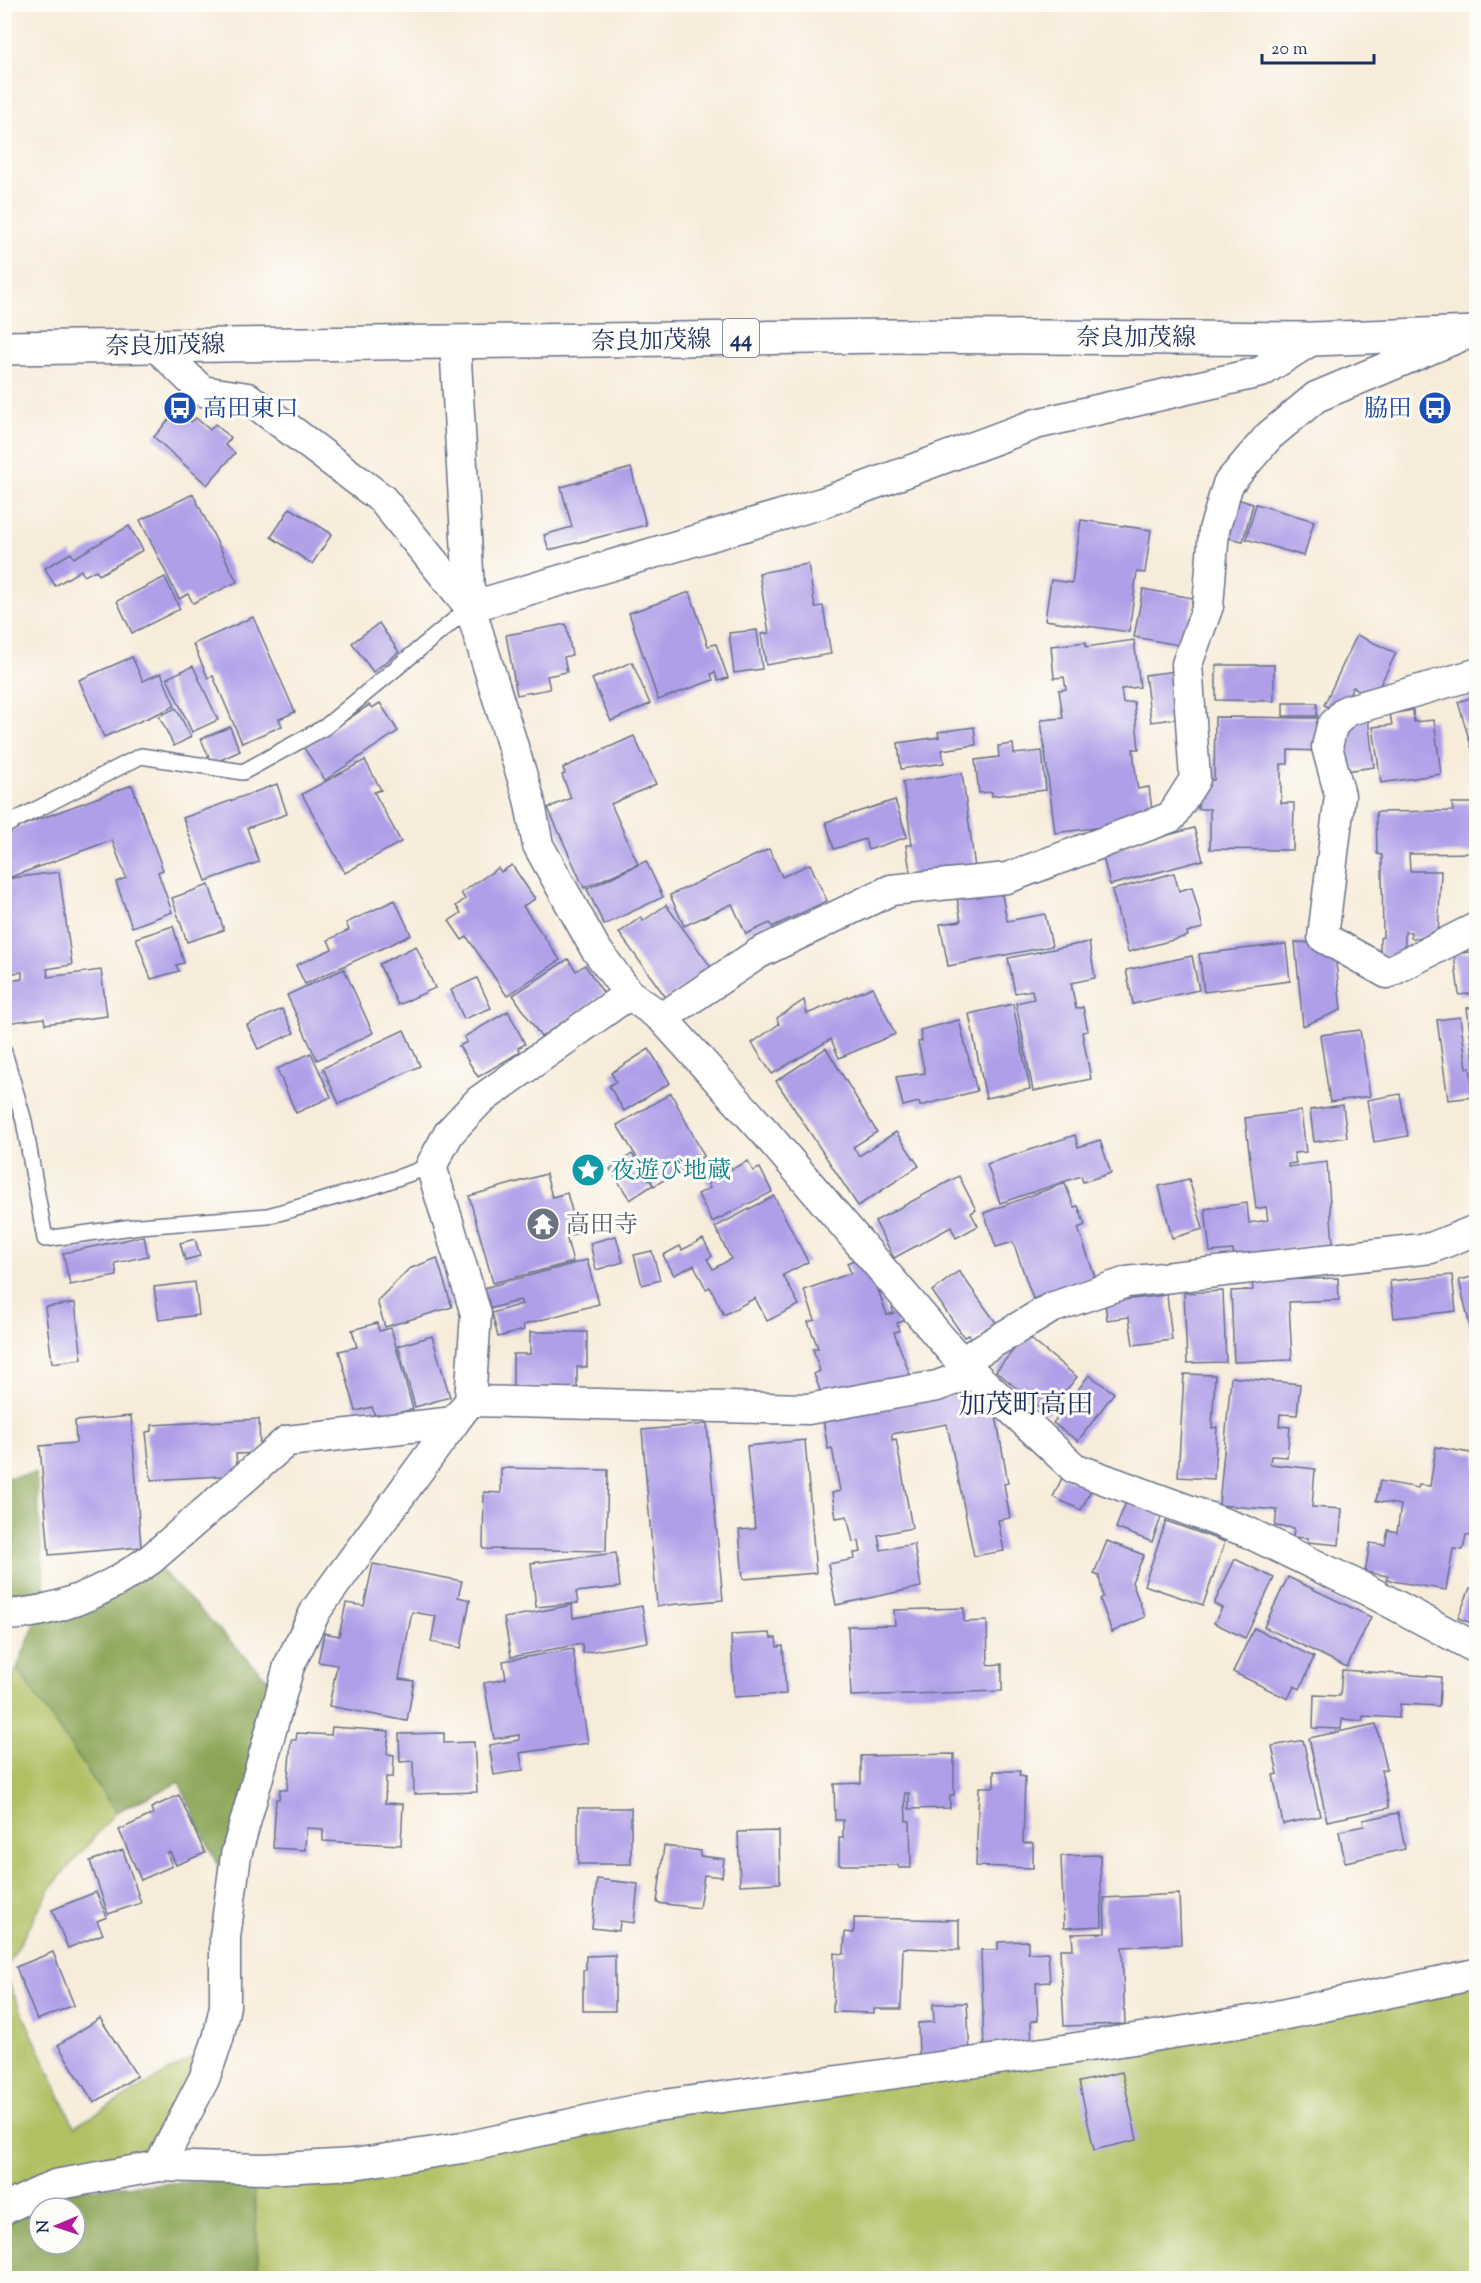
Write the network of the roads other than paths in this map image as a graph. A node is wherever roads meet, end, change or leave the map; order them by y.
1 (1474, 333) edge
2 (1313, 339) junction
3 (455, 343) junction
4 (155, 345) junction
5 (4, 348) edge
6 (470, 607) junction
7 (1476, 674) edge
8 (4, 826) edge
9 (1476, 928) edge
10 (629, 994) junction
11 (662, 1018) junction
12 (4, 1052) edge
13 (431, 1166) junction
14 (1476, 1230) edge
15 (967, 1367) junction
16 (462, 1411) junction
17 (4, 1615) edge
18 (1476, 1648) edge
19 (1476, 1974) edge
20 (159, 2166) junction
21 (4, 2209) edge

1 - 2 main road, 奈良加茂線 / 44
1 - 11 street
2 - 3 main road, 奈良加茂線 / 44
2 - 6 street
3 - 4 main road, 奈良加茂線 / 44
3 - 6 street
4 - 5 main road, 奈良加茂線 / 44
4 - 6 street
6 - 8 lane
6 - 10 street
7 - 9 street
10 - 11 street
10 - 13 street
11 - 15 street
12 - 13 lane
13 - 16 street
14 - 15 street
15 - 16 street
15 - 18 street
16 - 17 street
16 - 20 street
19 - 20 street
20 - 21 street

